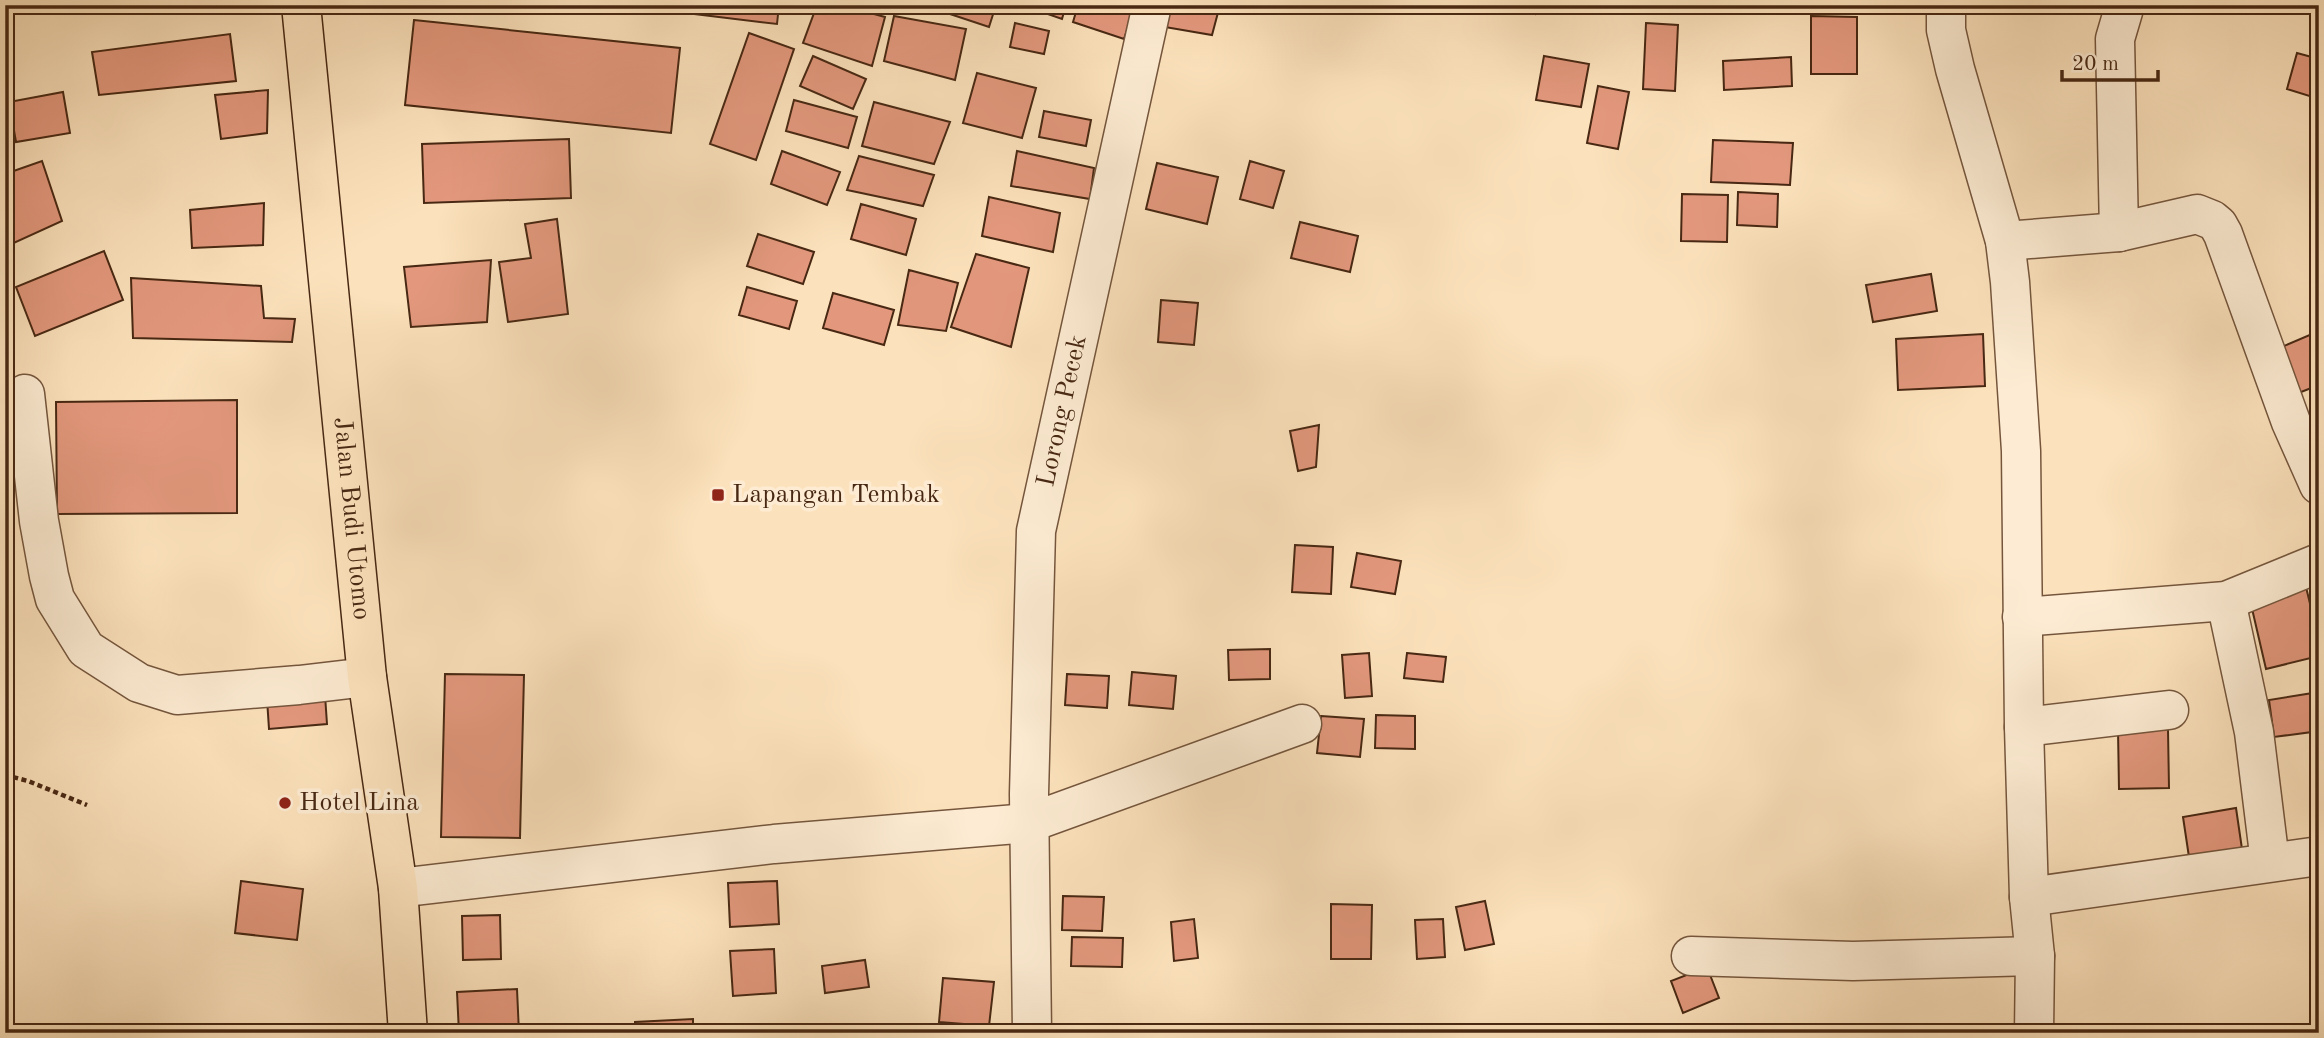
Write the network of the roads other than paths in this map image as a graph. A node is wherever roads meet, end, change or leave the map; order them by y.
1 (301, 5) edge
2 (1153, 5) edge
3 (1946, 5) edge
4 (2125, 5) edge
5 (2119, 232) junction
6 (2006, 241) junction
7 (25, 394) dead end
8 (2319, 485) edge
9 (2319, 563) edge
10 (2226, 601) junction
11 (2022, 617) junction
12 (368, 677) junction
13 (2169, 710) dead end
14 (1302, 723) dead end
15 (2024, 727) junction
16 (1029, 823) junction
17 (2319, 856) edge
18 (2270, 862) junction
19 (398, 888) junction
20 (2029, 897) junction
21 (1691, 956) dead end
22 (2035, 956) junction
23 (408, 1033) edge
24 (1032, 1033) edge
25 (2034, 1033) edge

1 - 12 main road, Jalan Budi Utomo
2 - 16 street, Lorong Pecek
3 - 6 street
4 - 5 street
5 - 6 street
5 - 8 street
6 - 11 street
7 - 12 street
9 - 10 street
10 - 11 street
10 - 18 street
11 - 15 street
12 - 19 main road, Jalan Budi Utomo
13 - 15 street
14 - 16 street
15 - 20 street
16 - 19 street
16 - 24 street, Lorong Pecek
17 - 18 street
18 - 20 street
19 - 23 main road, Jalan Budi Utomo
20 - 22 street
21 - 22 street
22 - 25 street

